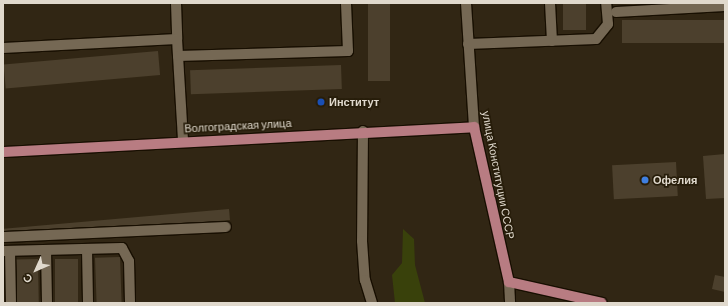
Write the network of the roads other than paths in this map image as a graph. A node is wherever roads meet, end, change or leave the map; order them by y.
1 (176, 3) edge
2 (346, 3) edge
3 (466, 3) edge
4 (550, 3) edge
5 (606, 3) edge
6 (622, 3) edge
7 (725, 6) edge
8 (616, 12) junction
9 (608, 24) junction
10 (177, 38) junction
11 (552, 41) junction
12 (468, 44) junction
13 (3, 48) edge
14 (178, 56) junction
15 (474, 127) junction
16 (363, 131) junction
17 (183, 141) junction
18 (3, 152) edge
19 (226, 227) dead end
20 (3, 237) edge
21 (87, 249) junction
22 (46, 250) junction
23 (6, 251) edge
24 (509, 282) junction
25 (11, 303) edge
26 (47, 303) edge
27 (88, 303) edge
28 (130, 303) edge
29 (372, 303) edge
30 (510, 303) edge
31 (602, 303) edge

1 - 10 street
2 - 14 street
3 - 12 street, улица Конституции СССР
4 - 11 street
5 - 9 street
6 - 8 street
7 - 8 street
8 - 9 street
9 - 11 street
10 - 13 street
10 - 14 street
11 - 12 street
12 - 15 street, улица Конституции СССР
14 - 17 street
15 - 16 main road, Волгоградская улица
15 - 24 main road, улица Конституции СССР
16 - 17 main road, Волгоградская улица
16 - 29 street
17 - 18 main road, Волгоградская улица
19 - 20 street
21 - 22 street
21 - 27 street
21 - 28 street
22 - 23 street
22 - 26 street
23 - 25 street
24 - 30 street, улица Конституции СССР
24 - 31 main road

